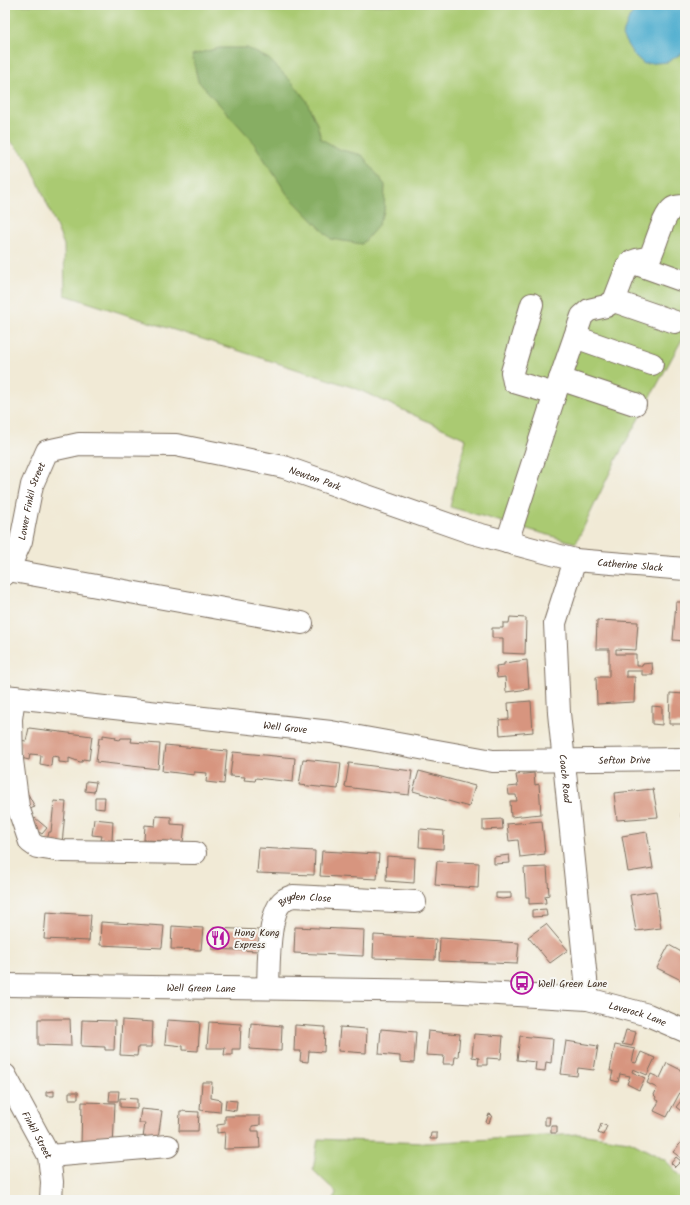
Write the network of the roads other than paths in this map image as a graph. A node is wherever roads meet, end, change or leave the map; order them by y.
1 (685, 206) edge
2 (631, 262) junction
3 (684, 281) edge
4 (614, 301) junction
5 (532, 304) dead end
6 (675, 322) dead end
7 (575, 337) junction
8 (652, 364) dead end
9 (557, 386) junction
10 (635, 404) dead end
11 (47, 451) joint
12 (507, 542) junction
13 (576, 560) junction
14 (685, 569) edge
15 (6, 572) edge
16 (302, 623) dead end
17 (9, 697) edge
18 (685, 759) edge
19 (564, 760) junction
20 (195, 853) dead end
21 (415, 902) dead end
22 (5, 985) edge
23 (268, 988) junction
24 (588, 999) junction
25 (685, 1031) edge
26 (5, 1075) edge
27 (168, 1146) dead end
28 (49, 1156) junction
29 (51, 1200) edge

1 - 2 street
2 - 3 street
2 - 4 street
4 - 6 street
4 - 7 street
5 - 9 street
7 - 8 street
7 - 9 street
9 - 10 street
9 - 12 street
11 - 12 street, Newton Park
11 - 15 street, Lower Finkil Street
12 - 13 street, Newton Park
13 - 14 street, Catherine Slack
13 - 19 street, Coach Road
15 - 16 street
17 - 19 street, Well Grove
17 - 20 street
18 - 19 street, Sefton Drive
19 - 24 street, Coach Road
21 - 23 street, Bryden Close
22 - 23 street, Well Green Lane
23 - 24 street, Well Green Lane
24 - 25 street, Laverock Lane
26 - 28 street, Finkil Street
27 - 28 street
28 - 29 street, Finkil Street

